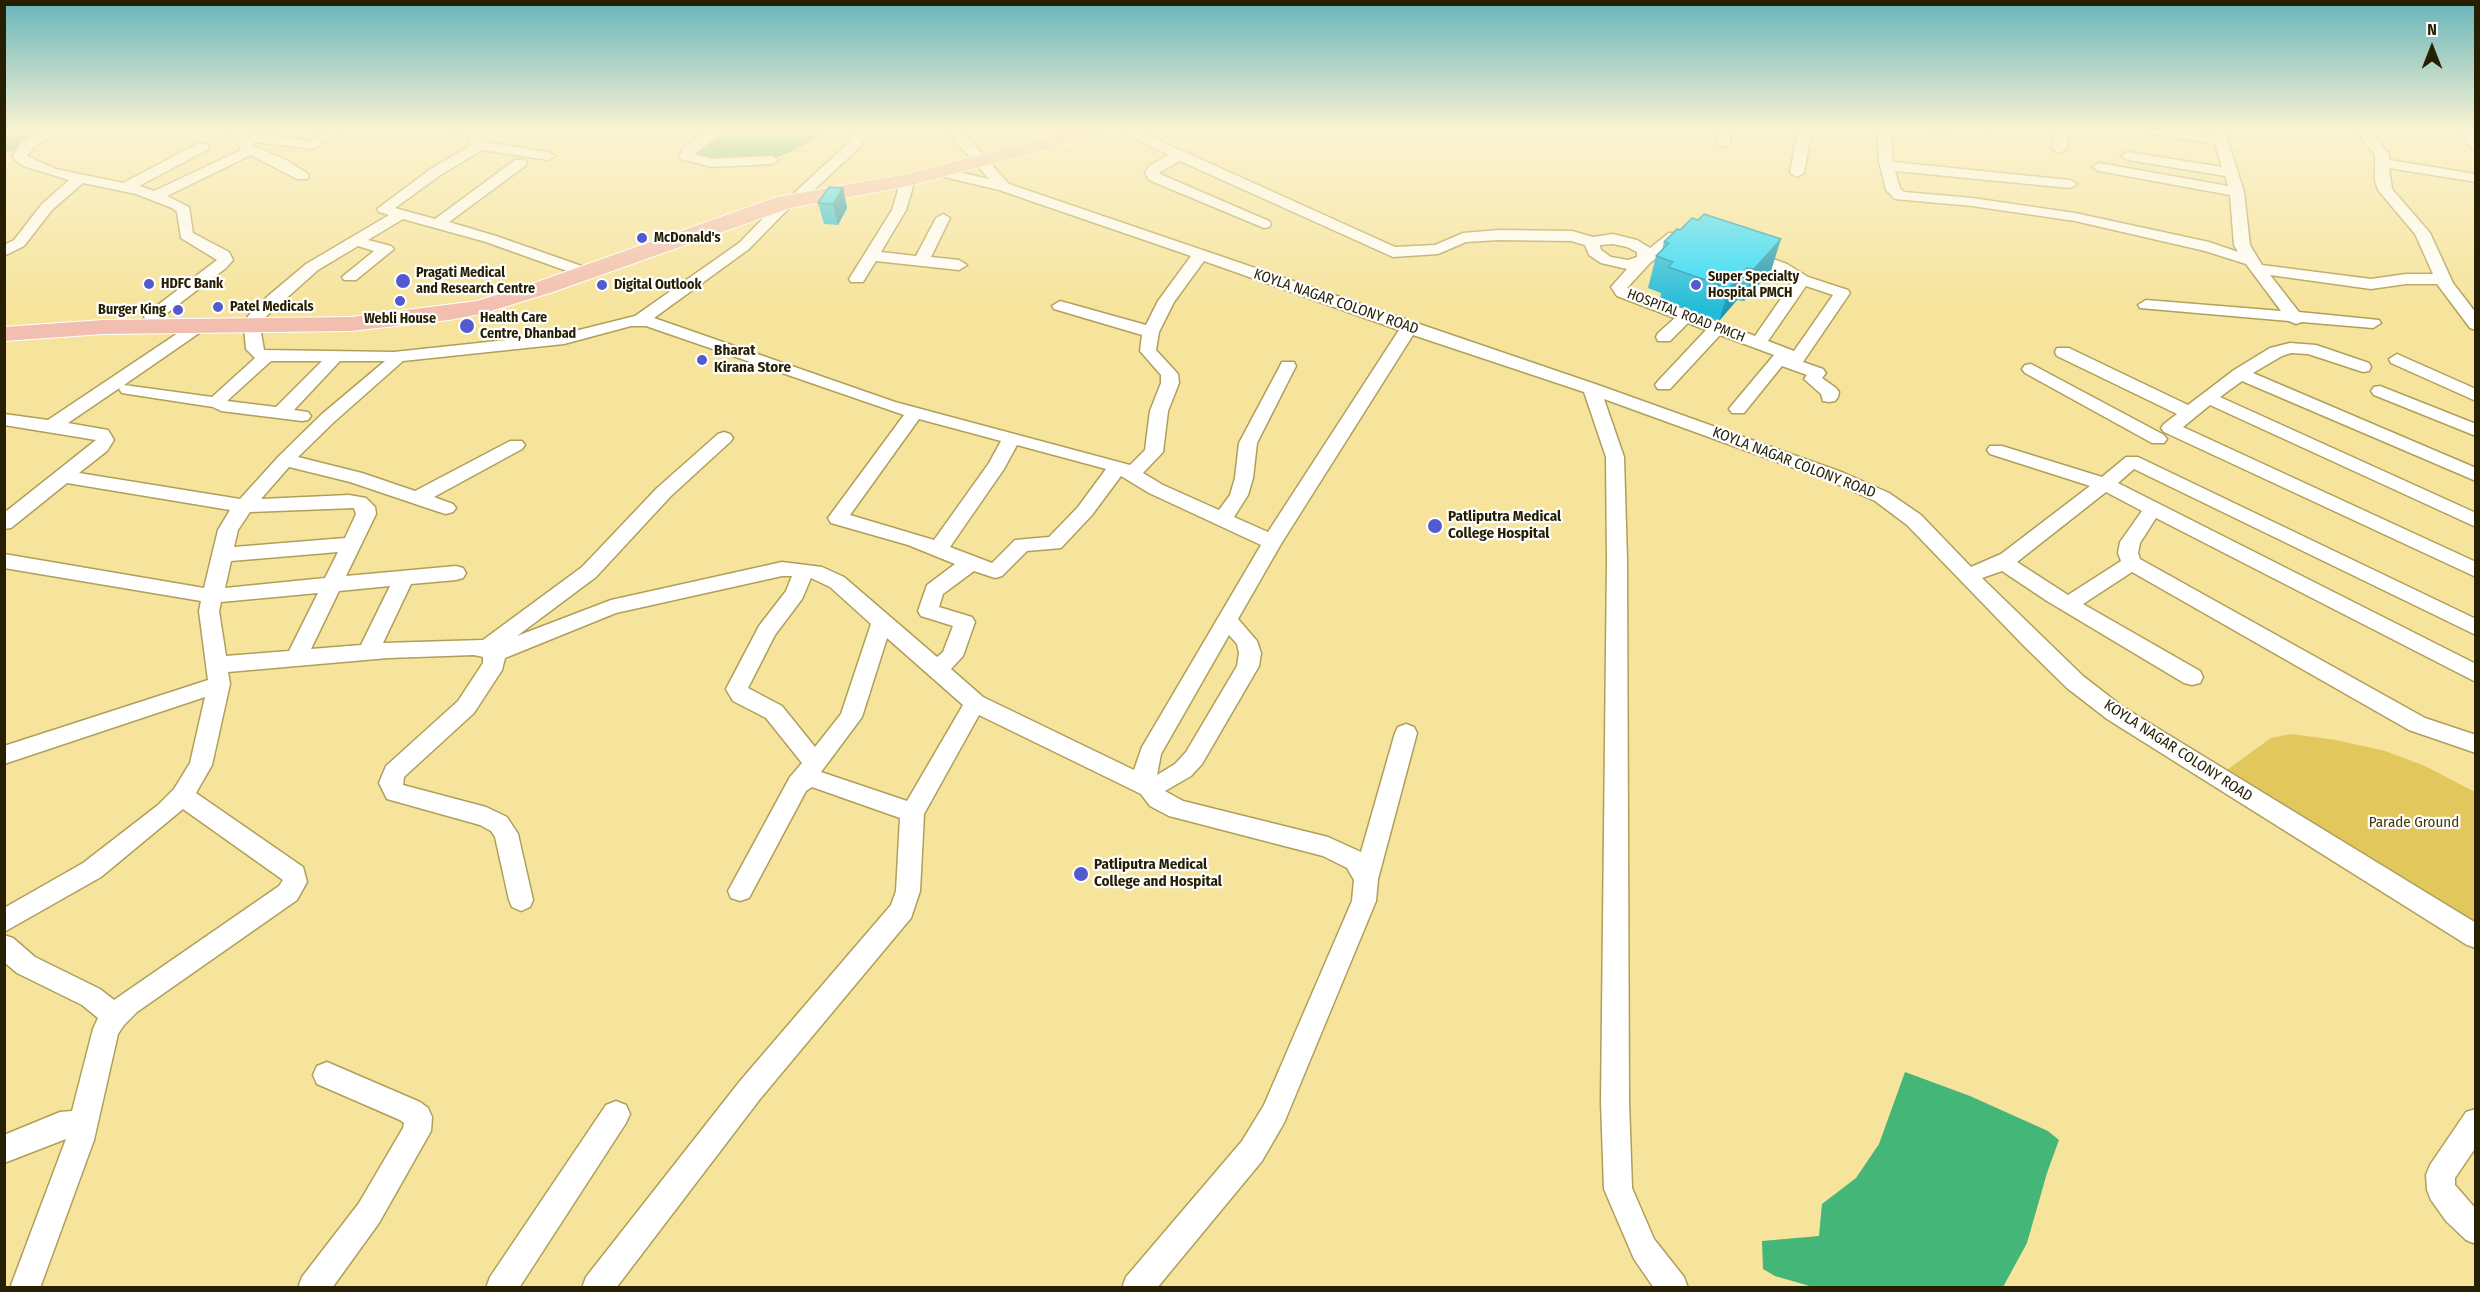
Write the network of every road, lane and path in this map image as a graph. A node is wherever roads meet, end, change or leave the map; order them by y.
1 (68, 189) edge
2 (130, 189) edge
3 (168, 189) edge
4 (411, 189) edge
5 (484, 189) edge
6 (804, 189) edge
7 (849, 189) edge
8 (905, 189) edge
9 (1011, 189) edge
10 (1183, 189) edge
11 (1253, 189) edge
12 (1893, 189) edge
13 (2222, 189) edge
14 (2385, 189) edge
15 (2237, 192) joint
16 (156, 196) junction
17 (792, 200) junction
18 (401, 214) junction
19 (943, 219) dead end
20 (437, 224) junction
21 (1264, 224) dead end
22 (1699, 239) edge
23 (355, 242) junction
24 (1592, 242) junction
25 (1729, 249) edge
26 (4, 252) edge
27 (1200, 255) junction
28 (871, 256) junction
29 (1645, 260) junction
30 (921, 261) junction
31 (959, 265) dead end
32 (2254, 265) junction
33 (582, 271) junction
34 (350, 277) dead end
35 (856, 279) dead end
36 (2442, 279) junction
37 (1802, 280) junction
38 (2146, 305) dead end
39 (1060, 306) dead end
40 (152, 317) junction
41 (1684, 317) junction
42 (2301, 319) junction
43 (640, 320) junction
44 (254, 322) junction
45 (2373, 323) dead end
46 (2475, 325) edge
47 (4, 326) edge
48 (199, 326) junction
49 (1409, 328) junction
50 (1717, 328) junction
51 (1151, 332) junction
52 (4, 334) edge
53 (1664, 337) dead end
54 (1749, 345) junction
55 (2063, 352) dead end
56 (2322, 352) junction
57 (267, 356) junction
58 (1782, 356) junction
59 (394, 357) junction
60 (334, 358) junction
61 (2397, 359) dead end
62 (1288, 366) dead end
63 (2363, 367) dead end
64 (2031, 369) dead end
65 (2240, 374) junction
66 (1665, 385) dead end
67 (128, 389) dead end
68 (1592, 389) junction
69 (2380, 391) dead end
70 (2475, 396) edge
71 (1829, 397) dead end
72 (2208, 398) junction
73 (218, 403) junction
74 (1738, 409) dead end
75 (281, 413) junction
76 (915, 413) junction
77 (2189, 413) junction
78 (302, 416) dead end
79 (4, 419) edge
80 (52, 425) junction
81 (2475, 431) edge
82 (2164, 434) junction
83 (724, 438) dead end
84 (1012, 438) junction
85 (516, 445) dead end
86 (1996, 450) dead end
87 (285, 460) junction
88 (2132, 461) junction
89 (1125, 470) junction
90 (2475, 475) edge
91 (64, 477) junction
92 (2105, 484) junction
93 (417, 498) junction
94 (242, 506) junction
95 (446, 508) dead end
96 (2153, 509) junction
97 (1223, 520) junction
98 (2475, 521) edge
99 (5, 522) edge
100 (1272, 542) junction
101 (351, 544) junction
102 (937, 550) junction
103 (223, 555) junction
104 (2003, 561) junction
105 (13, 563) edge
106 (2132, 563) junction
107 (971, 564) junction
108 (804, 570) junction
109 (2475, 570) edge
110 (456, 573) dead end
111 (1969, 575) junction
112 (4, 577) edge
113 (404, 578) junction
114 (332, 585) junction
115 (211, 596) junction
116 (2068, 604) junction
117 (1227, 620) junction
118 (882, 623) junction
119 (2475, 628) edge
120 (368, 651) junction
121 (490, 651) junction
122 (297, 657) junction
123 (936, 670) junction
124 (218, 674) junction
125 (2475, 674) edge
126 (2192, 677) dead end
127 (975, 703) junction
128 (1406, 733) dead end
129 (2475, 744) edge
130 (4, 755) edge
131 (809, 770) junction
132 (1149, 788) junction
133 (182, 796) junction
134 (912, 813) junction
135 (1366, 879) junction
136 (740, 891) dead end
137 (521, 900) dead end
138 (4, 921) edge
139 (2475, 937) edge
140 (4, 946) edge
141 (115, 1016) junction
142 (327, 1075) dead end
143 (616, 1114) dead end
144 (2475, 1122) edge
145 (81, 1130) junction
146 (4, 1149) edge
147 (2475, 1230) edge
148 (25, 1287) edge
149 (313, 1287) edge
150 (501, 1287) edge
151 (597, 1287) edge
152 (1137, 1287) edge
153 (1673, 1287) edge

1 - 26 street
2 - 16 street
3 - 16 street
4 - 18 street
5 - 20 street
6 - 17 street
7 - 17 highway
8 - 28 street
9 - 27 street, KOYLA NAGAR COLONY ROAD
10 - 21 street
11 - 24 street
12 - 32 street
13 - 15 street
14 - 36 street
15 - 32 street
16 - 40 street
17 - 33 highway
17 - 43 street
18 - 20 street
18 - 23 street
19 - 30 street
20 - 33 street
22 - 29 street, HOSPITAL ROAD PMCH
23 - 34 street
23 - 44 street
24 - 29 street
24 - 29 street, HOSPITAL ROAD PMCH
25 - 37 street
27 - 49 street, KOYLA NAGAR COLONY ROAD
27 - 51 street
28 - 30 street
28 - 35 street
29 - 41 street, HOSPITAL ROAD PMCH
30 - 31 street
32 - 36 street
32 - 42 street
33 - 44 highway
36 - 46 street
37 - 54 street, HOSPITAL ROAD PMCH
37 - 58 street
38 - 42 street
39 - 51 street
40 - 44 highway
40 - 47 highway
41 - 50 street, HOSPITAL ROAD PMCH
41 - 53 street
42 - 45 street
42 - 56 street
43 - 59 street
43 - 76 street
44 - 48 highway
44 - 57 street
48 - 52 highway
48 - 80 street
49 - 68 street, KOYLA NAGAR COLONY ROAD
49 - 100 street
50 - 54 street, HOSPITAL ROAD PMCH
50 - 66 street
51 - 89 street
54 - 58 street, HOSPITAL ROAD PMCH
55 - 77 street
56 - 63 street
56 - 65 street
57 - 60 street
57 - 73 street
58 - 71 street, HOSPITAL ROAD PMCH
58 - 74 street
59 - 60 street
59 - 87 street
60 - 75 street
61 - 70 street
62 - 97 street
64 - 82 street
65 - 72 street
65 - 90 street
67 - 73 street
68 - 111 street, KOYLA NAGAR COLONY ROAD
68 - 153 street
69 - 81 street
72 - 77 street
72 - 98 street
73 - 75 street
75 - 78 street
76 - 84 street
76 - 102 street
77 - 82 street
79 - 80 street
80 - 91 street
82 - 88 street
82 - 109 street
83 - 121 street
84 - 89 street
84 - 102 street
85 - 93 street
86 - 92 street
87 - 93 street
87 - 94 street
88 - 92 street
88 - 119 street
89 - 97 street
89 - 107 street
91 - 94 street
91 - 99 street
92 - 96 street
92 - 104 street
93 - 95 street
94 - 101 street
94 - 103 street
96 - 106 street
96 - 125 street
97 - 100 street
100 - 117 street
101 - 103 street
101 - 114 street
102 - 107 street
103 - 115 street
104 - 111 street
104 - 116 street
105 - 112 street
105 - 115 street
106 - 116 street
106 - 129 street
107 - 123 street
108 - 118 street
108 - 121 street
108 - 131 street
110 - 113 street
111 - 139 street, KOYLA NAGAR COLONY ROAD
113 - 114 street
113 - 120 street
114 - 115 street
114 - 122 street
115 - 124 street
116 - 126 street
117 - 132 street
117 - 132 street
118 - 123 street
118 - 131 street
120 - 121 street
120 - 122 street
121 - 137 street
122 - 124 street
123 - 127 street
124 - 130 street
124 - 133 street
127 - 132 street
127 - 134 street
128 - 135 street
131 - 134 street
131 - 136 street
132 - 135 street
133 - 138 street
133 - 141 street
134 - 151 street
135 - 152 street
140 - 141 street
141 - 145 street
142 - 149 street
143 - 150 street
144 - 147 street
145 - 146 street
145 - 148 street

